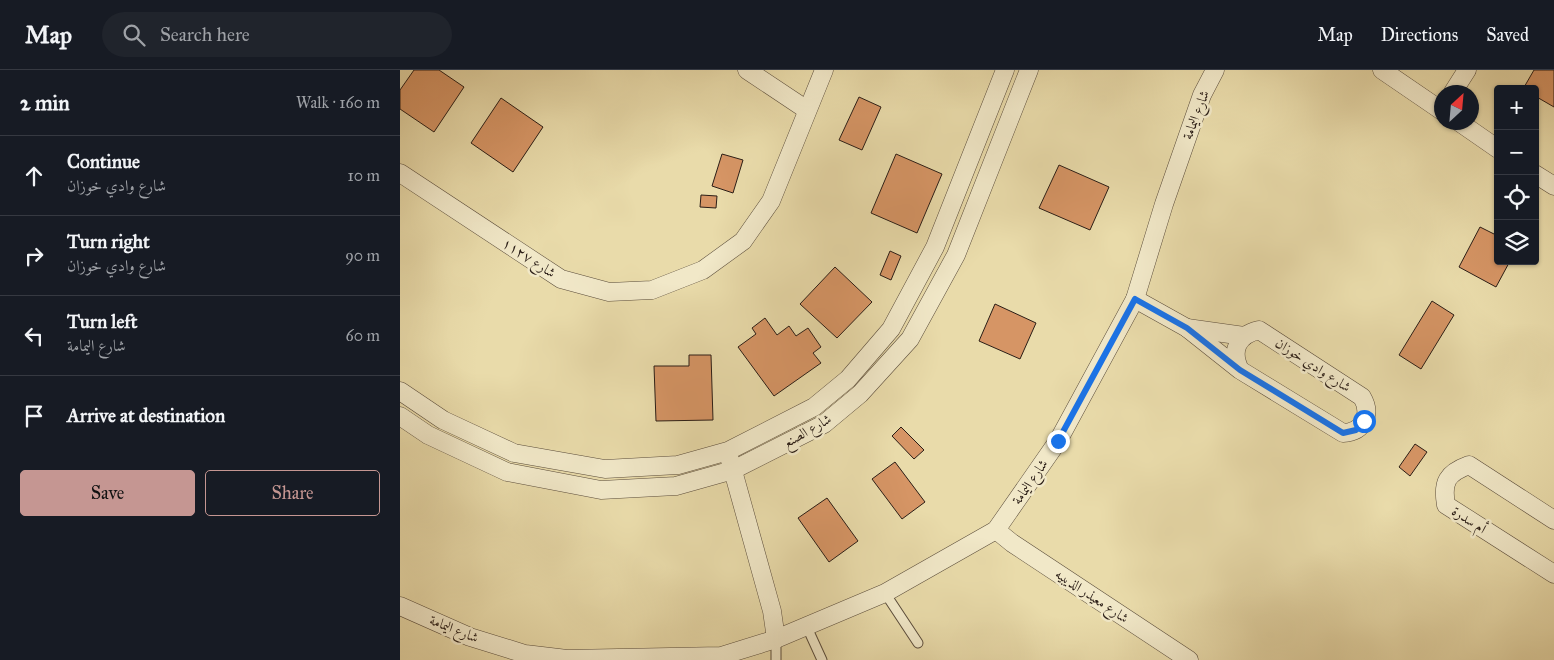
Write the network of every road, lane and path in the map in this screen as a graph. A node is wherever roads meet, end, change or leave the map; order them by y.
1 (747, 70) edge
2 (824, 70) edge
3 (1005, 70) edge
4 (1029, 70) edge
5 (1215, 70) edge
6 (1382, 70) edge
7 (1467, 70) edge
8 (1457, 85) edge
9 (1434, 105) edge
10 (807, 110) junction
11 (1471, 130) edge
12 (1494, 146) edge
13 (400, 173) edge
14 (1537, 175) edge
15 (1554, 186) edge
16 (1135, 299) junction
17 (1187, 328) junction
18 (1244, 336) junction
19 (1240, 370) junction
20 (400, 391) edge
21 (400, 416) edge
22 (728, 451) junction
23 (732, 470) junction
24 (1554, 520) edge
25 (996, 530) junction
26 (1552, 570) edge
27 (885, 593) junction
28 (400, 606) edge
29 (806, 625) junction
30 (776, 639) junction
31 (918, 643) dead end
32 (523, 657) edge
33 (776, 660) edge
34 (822, 660) edge
35 (1189, 660) edge

1 - 10 street
2 - 10 street, شارع ١١٢٧
3 - 22 street, شارع الصنع
4 - 23 street, شارع الصنع
5 - 16 street, شارع اليمامة
6 - 9 street
7 - 8 street
10 - 13 street, شارع ١١٢٧
11 - 12 street
14 - 15 street
16 - 17 street, شارع وادي خوزان
16 - 25 street, شارع اليمامة
17 - 18 street, شارع وادي خوزان
17 - 19 street, شارع وادي خوزان
18 - 19 street
18 - 19 street, شارع وادي خوزان
20 - 22 street, شارع الصنع
21 - 23 street, شارع الصنع
22 - 23 street
23 - 30 street
24 - 26 street, أم سدرة
25 - 27 street, شارع اليمامة
25 - 35 street, شارع معيذر الذيبيه
27 - 29 street, شارع اليمامة
27 - 31 lane
28 - 32 street, شارع اليمامة
29 - 30 street, شارع اليمامة
29 - 34 lane
30 - 32 street, شارع اليمامة
30 - 33 lane

